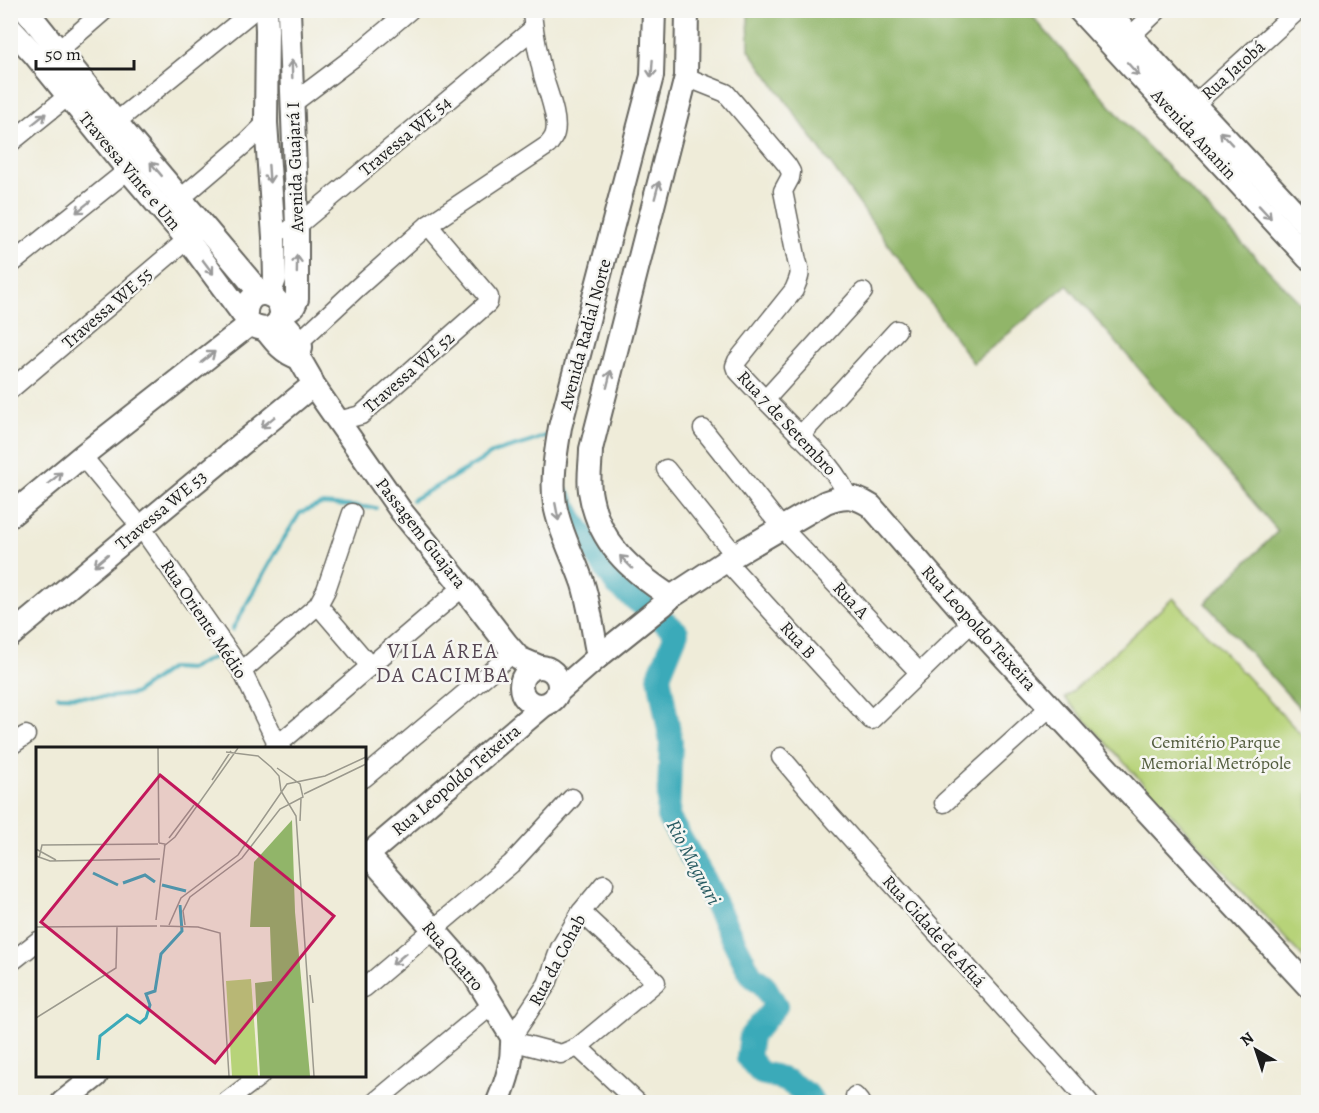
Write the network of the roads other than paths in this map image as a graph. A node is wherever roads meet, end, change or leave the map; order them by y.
1 (26, 10) edge
2 (105, 10) edge
3 (254, 10) edge
4 (266, 10) edge
5 (290, 10) edge
6 (410, 10) edge
7 (654, 10) edge
8 (687, 10) edge
9 (1079, 10) edge
10 (1106, 10) edge
11 (1158, 10) edge
12 (1298, 10) edge
13 (533, 20) edge
14 (10, 28) edge
15 (1123, 43) junction
16 (59, 50) junction
17 (686, 77) junction
18 (68, 96) junction
19 (293, 103) junction
20 (1195, 104) junction
21 (116, 122) junction
22 (266, 123) junction
23 (10, 143) edge
24 (128, 170) junction
25 (181, 198) junction
26 (428, 225) junction
27 (297, 226) junction
28 (1308, 226) edge
29 (195, 232) junction
30 (274, 237) junction
31 (1308, 258) edge
32 (10, 265) edge
33 (863, 292) dead end
34 (265, 294) junction
35 (264, 321) junction
36 (897, 330) dead end
37 (299, 350) junction
38 (313, 385) junction
39 (10, 390) edge
40 (765, 400) junction
41 (339, 421) junction
42 (703, 429) dead end
43 (800, 435) junction
44 (82, 456) junction
45 (666, 469) dead end
46 (848, 496) junction
47 (352, 513) dead end
48 (10, 516) edge
49 (141, 527) junction
50 (782, 528) junction
51 (730, 558) junction
52 (464, 587) junction
53 (668, 601) junction
54 (318, 605) junction
55 (972, 622) junction
56 (10, 636) edge
57 (507, 650) junction
58 (598, 657) junction
59 (371, 667) junction
60 (544, 668) junction
61 (242, 671) junction
62 (920, 673) junction
63 (521, 680) junction
64 (551, 699) junction
65 (1050, 707) junction
66 (26, 735) dead end
67 (10, 746) edge
68 (278, 747) edge
69 (279, 747) edge
70 (781, 758) dead end
71 (366, 776) edge
72 (572, 798) dead end
73 (944, 803) dead end
74 (366, 855) edge
75 (604, 884) dead end
76 (581, 912) junction
77 (433, 930) junction
78 (36, 943) edge
79 (10, 963) edge
80 (366, 985) edge
81 (1308, 986) edge
82 (492, 1005) junction
83 (512, 1041) junction
84 (578, 1047) junction
85 (95, 1077) edge
86 (259, 1077) edge
87 (63, 1102) edge
88 (226, 1102) edge
89 (375, 1102) edge
90 (500, 1102) edge
91 (637, 1102) edge
92 (1089, 1102) edge

1 - 16 main road, Travessa Vinte e Um
2 - 16 street
3 - 21 street
4 - 22 main road, Avenida Guajará I
19 -> 5 main road, Avenida Guajará I
6 - 19 street
7 -> 58 main road, Avenida Radial Norte
8 - 17 main road, Avenida Radial Norte
9 - 15 main road, Avenida Ananin
10 - 15 main road, Avenida Ananin
11 - 15 street
12 - 20 street, Rua Jatobá
13 - 26 street
13 - 27 street, Travessa WE 54
14 - 18 main road, Travessa Vinte e Um
15 - 20 main road, Avenida Ananin
15 -> 31 main road, Avenida Ananin
16 - 21 main road, Travessa Vinte e Um
17 - 40 street, Rua 7 de Setembro
53 -> 17 main road, Avenida Radial Norte
23 -> 18 street
18 - 24 main road, Travessa Vinte e Um
19 - 27 main road, Avenida Guajará I
28 -> 20 main road, Avenida Ananin
25 -> 21 main road, Travessa Vinte e Um
22 - 25 street
22 -> 30 main road, Avenida Guajará I
24 - 29 main road, Travessa Vinte e Um
24 -> 32 street
25 - 29 main road, Travessa Vinte e Um
26 - 37 street
26 - 41 street, Travessa WE 52
27 - 30 street, Travessa WE 54
35 -> 27 main road, Avenida Guajará I
29 - 34 main road, Travessa Vinte e Um
29 -> 35 main road, Travessa Vinte e Um
29 - 39 street, Travessa WE 55
30 - 34 main road, Avenida Guajará I
33 - 40 street
34 - 35 main road, Travessa Vinte e Um
34 - 35 main road
35 - 37 main road
44 -> 35 main road
36 - 43 street
37 - 38 main road, Passagem Guajara
38 - 41 main road, Passagem Guajara
38 -> 49 main road, Travessa WE 53
40 - 43 street, Rua 7 de Setembro
41 - 52 main road, Passagem Guajara
42 - 50 street, Rua A
43 - 46 street, Rua 7 de Setembro
48 -> 44 main road
44 - 49 street, Rua Oriente Médio
45 - 51 street, Rua B
46 - 50 main road, Rua Leopoldo Teixeira
46 - 55 main road, Rua Leopoldo Teixeira
47 - 54 street
49 -> 56 main road, Travessa WE 53
49 - 61 street, Rua Oriente Médio
50 - 51 main road, Rua Leopoldo Teixeira
50 - 62 street, Rua A
51 - 53 main road, Rua Leopoldo Teixeira
51 - 62 street, Rua B
52 - 57 main road, Passagem Guajara
52 - 59 street
53 - 58 main road, Rua Leopoldo Teixeira
54 - 59 street
54 - 61 street
55 - 62 street
55 - 65 main road, Rua Leopoldo Teixeira
57 - 60 main road, Passagem Guajara
57 - 63 main road, Passagem Guajara
57 - 71 street
58 - 60 main road, Rua Leopoldo Teixeira
58 - 64 main road, Rua Leopoldo Teixeira
59 - 69 street
60 - 63 main road
60 - 64 main road
61 - 68 street, Rua Oriente Médio
63 - 64 main road
64 - 74 main road, Rua Leopoldo Teixeira
65 - 73 street
65 - 81 main road, Rua Leopoldo Teixeira
66 - 67 street
70 - 92 street, Rua Cidade de Afuá
72 - 77 street
74 - 77 main road, Rua Quatro
75 - 76 street, Rua da Cohab
76 - 83 street, Rua da Cohab
76 - 84 street
77 -> 80 street
77 - 82 main road, Rua Quatro
78 - 79 street
82 - 83 main road, Rua Quatro
82 - 89 street
83 - 84 street
83 - 90 main road
84 - 91 street
85 - 87 main road
86 - 88 street

